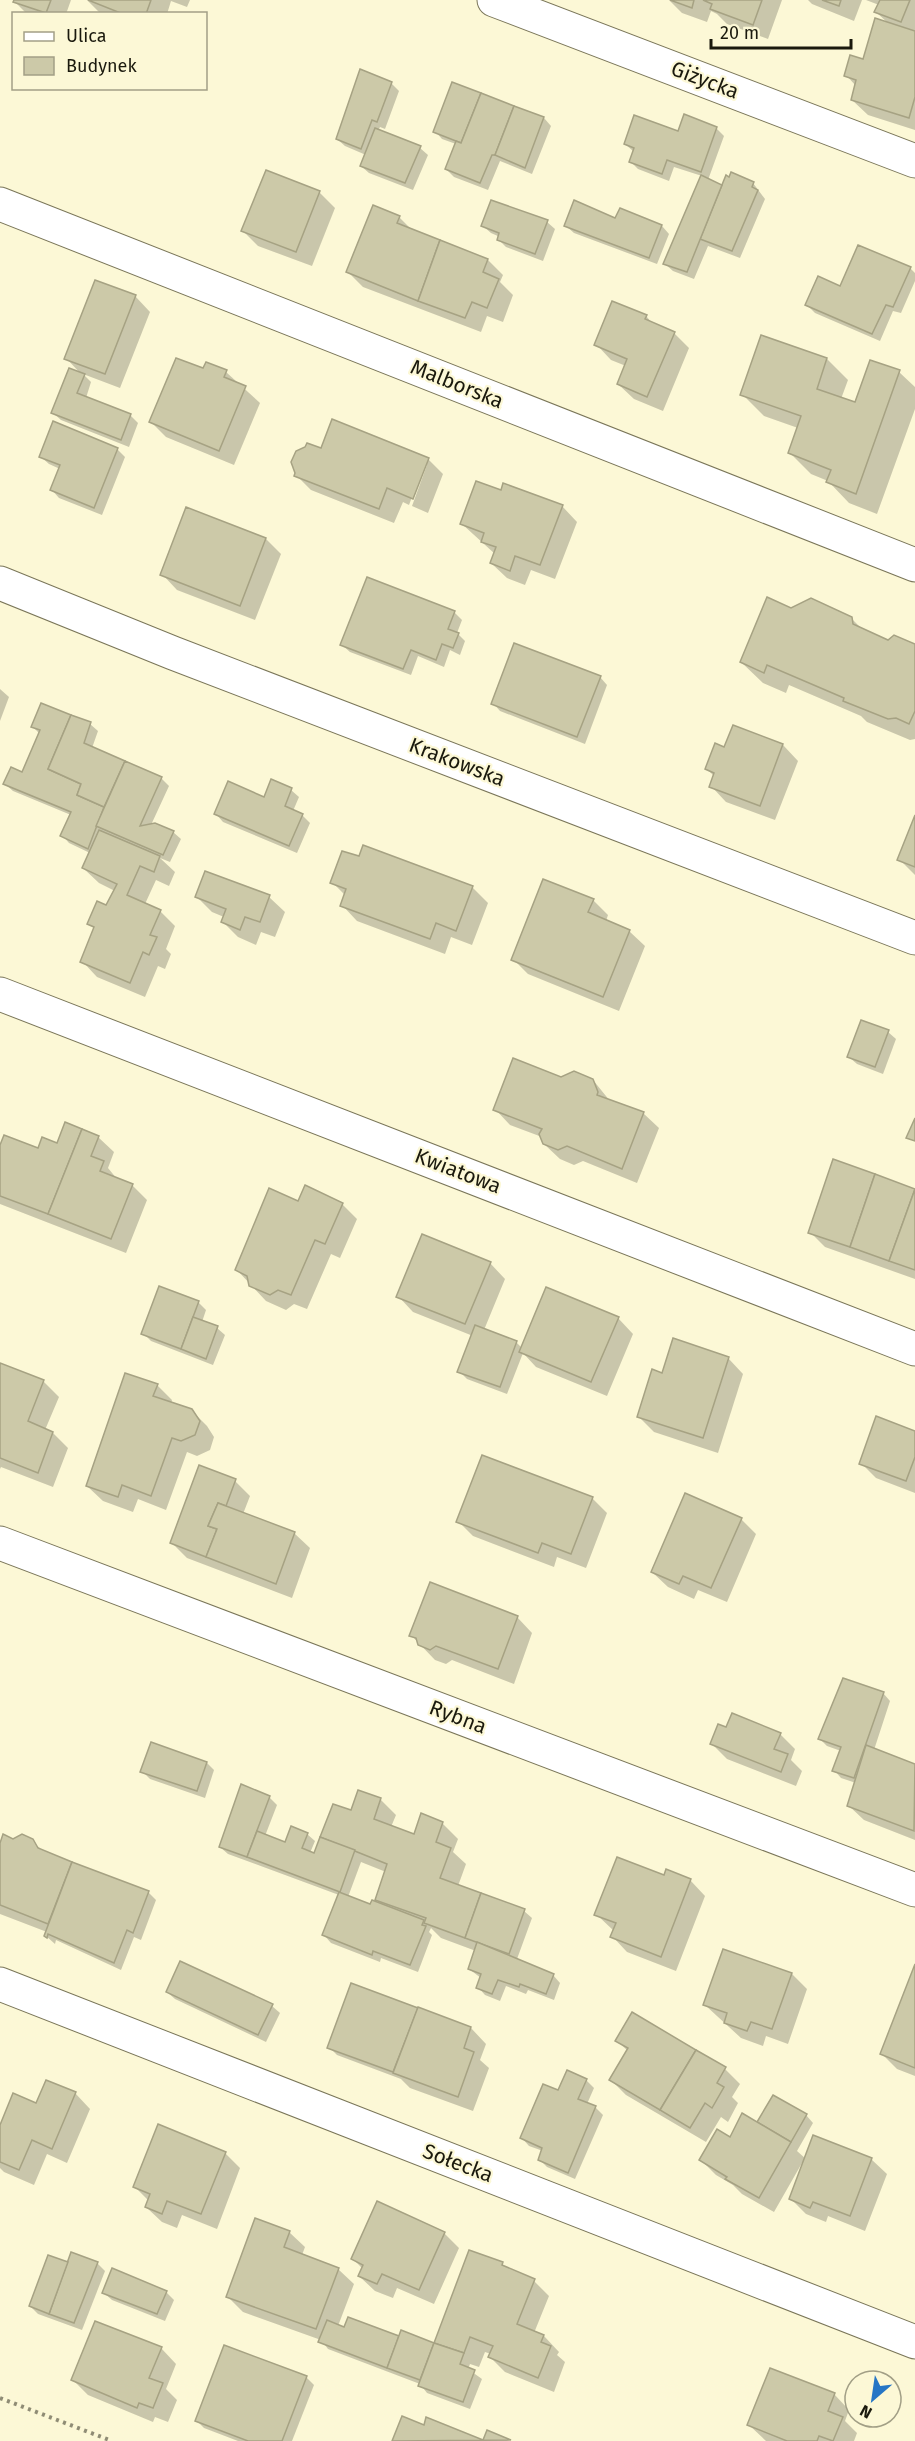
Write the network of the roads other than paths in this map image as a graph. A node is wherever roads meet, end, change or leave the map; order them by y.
1 (494, 0) edge
2 (915, 161) edge
3 (0, 204) edge
4 (915, 565) edge
5 (0, 583) edge
6 (915, 938) edge
7 (0, 994) edge
8 (915, 1348) edge
9 (0, 1543) edge
10 (915, 1890) edge
11 (0, 1984) edge
12 (915, 2342) edge

1 - 2 street, Giżycka
3 - 4 street, Malborska
5 - 6 street, Krakowska
7 - 8 street, Kwiatowa
9 - 10 street, Rybna
11 - 12 street, Sołecka

